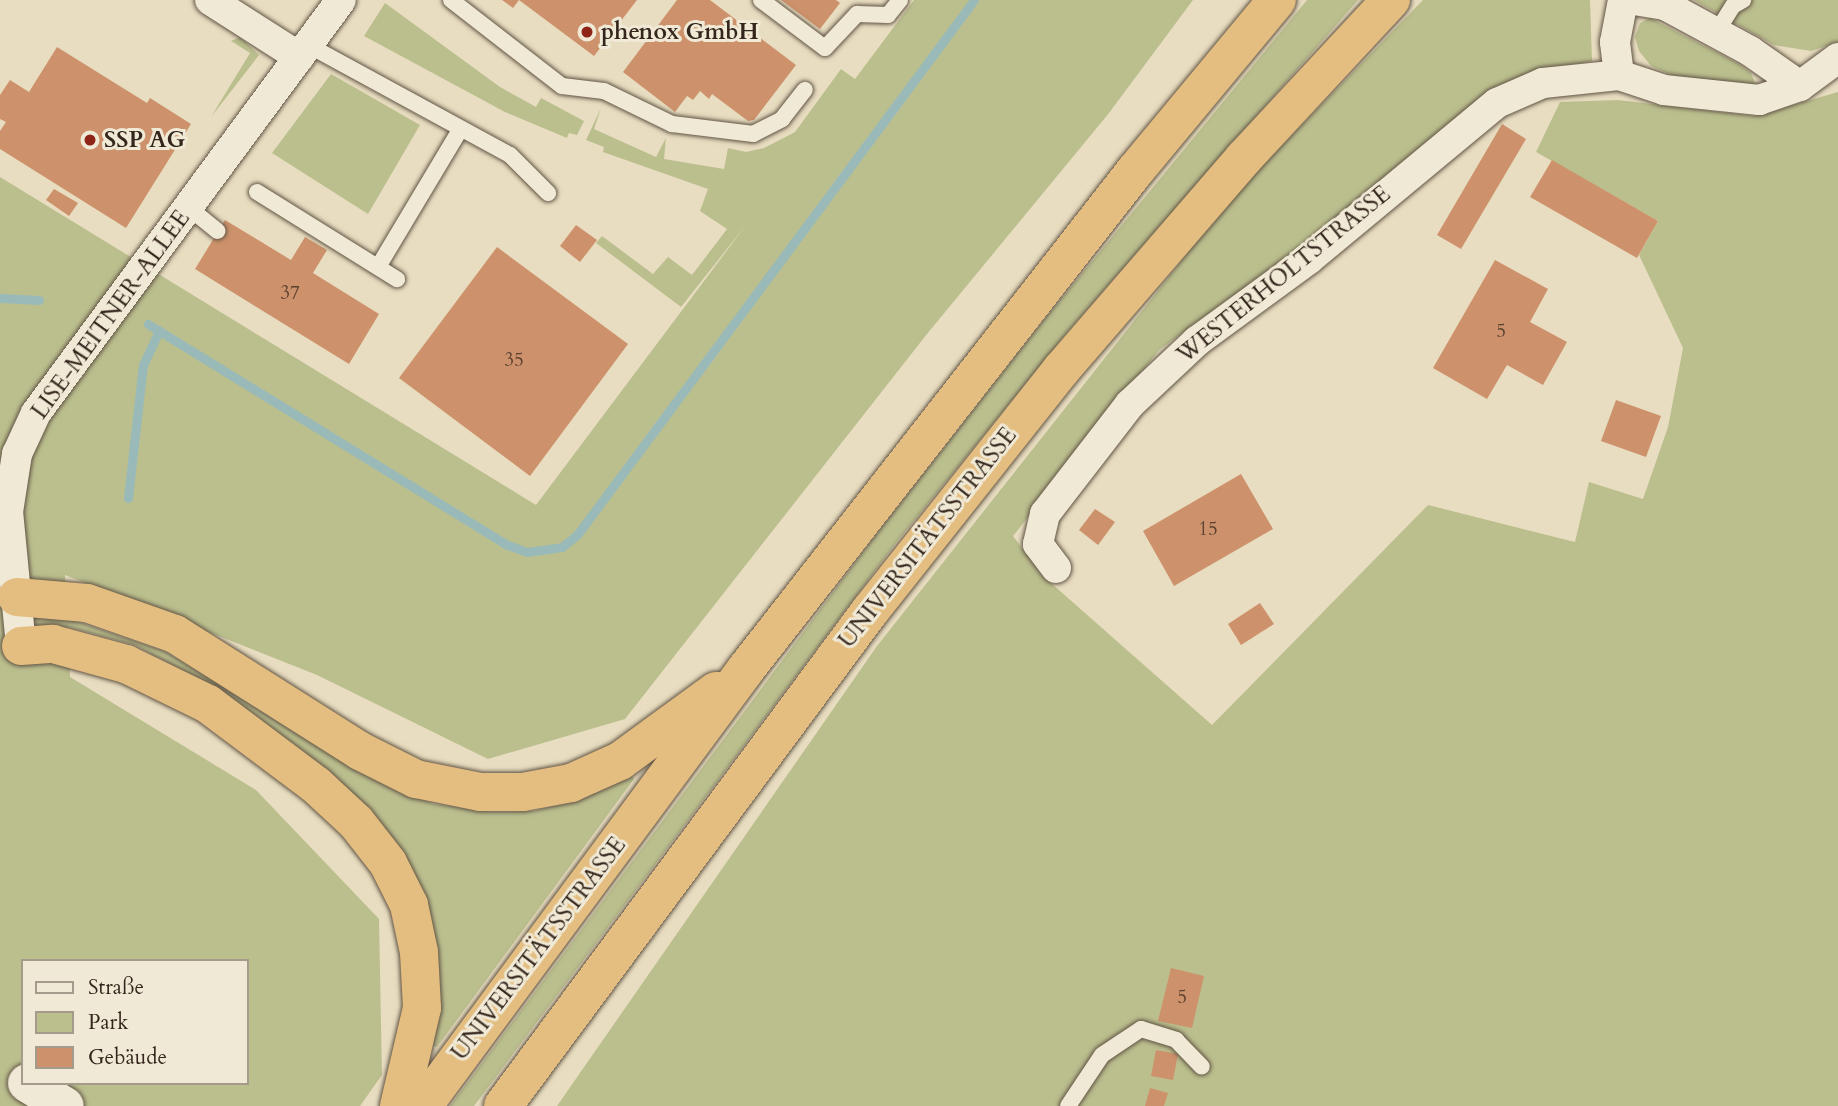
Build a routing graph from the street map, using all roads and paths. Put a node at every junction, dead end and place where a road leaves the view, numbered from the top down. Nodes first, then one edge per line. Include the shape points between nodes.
1 (210, 0) edge
2 (341, 0) edge
3 (451, 0) edge
4 (761, 0) edge
5 (900, 0) edge
6 (1277, 0) edge
7 (1391, 0) edge
8 (1623, 0) edge
9 (1634, 0) edge
10 (1743, 0) edge
11 (1716, 33) junction
12 (304, 51) junction
13 (1838, 58) edge
14 (1619, 75) junction
15 (1800, 86) junction
16 (805, 90) dead end
17 (460, 130) junction
18 (257, 192) dead end
19 (548, 193) dead end
20 (188, 207) junction
21 (218, 230) dead end
22 (378, 267) junction
23 (397, 279) dead end
24 (1056, 568) dead end
25 (9, 599) edge
26 (10, 648) edge
27 (746, 670) junction
28 (0, 1067) edge
29 (1202, 1068) dead end
30 (21, 1080) edge
31 (30, 1085) edge
32 (65, 1106) edge
33 (399, 1106) edge
34 (423, 1106) edge
35 (503, 1106) edge
36 (1068, 1106) edge

1 - 12 street
2 - 12 street, LISE-MEITNER-ALLEE
3 - 16 lane via 562,86 604,91 671,124 753,134 782,119
4 - 5 lane via 825,48 857,14 888,15
6 - 27 highway, UNIVERSITÄTSSTRASSE via 1135,171
7 - 35 highway, UNIVERSITÄTSSTRASSE via 1244,158 1052,381 844,644
8 - 14 street via 1615,42
9 - 11 street via 1665,5
10 - 11 lane via 1733,6
11 - 15 street
12 - 17 lane
12 - 20 street, LISE-MEITNER-ALLEE
13 - 15 street, WESTERHOLTSTRASSE
14 - 15 street, WESTERHOLTSTRASSE via 1664,90 1716,99 1759,100
14 - 24 street, WESTERHOLTSTRASSE via 1543,83 1497,103 1309,259 1197,341 1130,404 1045,514 1038,544
17 - 19 lane via 510,155
17 - 22 lane
18 - 22 lane
20 - 21 lane
20 - 25 street, LISE-MEITNER-ALLEE via 36,414 17,454 8,512
22 - 23 lane
25 - 26 street, LISE-MEITNER-ALLEE
25 - 27 highway via 87,603 175,634 360,751 416,779 480,792 523,792 571,783 620,761
26 - 33 highway via 53,644 126,664 208,705 316,785 356,822 388,863 409,905 419,952 422,1008
27 - 34 highway, UNIVERSITÄTSSTRASSE
28 - 30 street
29 - 36 lane via 1176,1040 1141,1030 1102,1055
31 - 32 street

